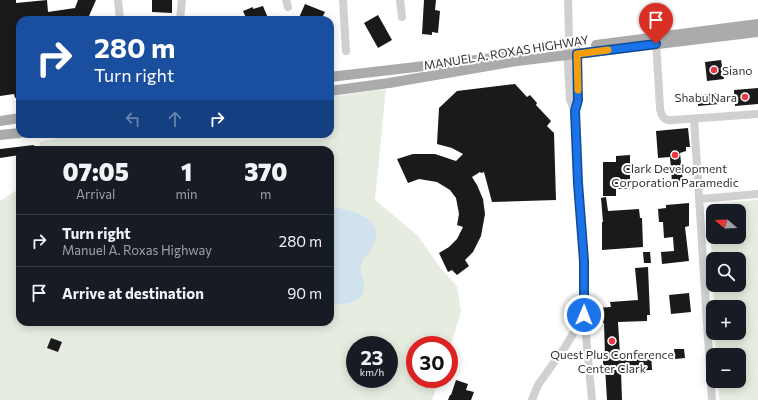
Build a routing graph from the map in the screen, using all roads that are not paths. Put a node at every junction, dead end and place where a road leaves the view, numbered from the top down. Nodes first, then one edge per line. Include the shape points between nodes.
1 (118, 0) edge
2 (182, 0) edge
3 (343, 0) edge
4 (400, 0) edge
5 (568, 0) edge
6 (120, 16) edge
7 (180, 16) edge
8 (402, 17) dead end
9 (758, 24) edge
10 (758, 32) edge
11 (656, 40) junction
12 (571, 49) junction
13 (346, 51) dead end
14 (334, 77) edge
15 (334, 90) edge
16 (758, 114) edge
17 (16, 119) edge
18 (694, 119) junction
19 (0, 121) edge
20 (16, 134) edge
21 (0, 136) edge
22 (758, 194) edge
23 (700, 199) junction
24 (584, 315) junction
25 (532, 400) edge
26 (592, 400) edge
27 (712, 400) edge

1 - 6 street
2 - 7 street
3 - 13 street
4 - 8 street
5 - 12 street
9 - 11 main road, MANUEL A. ROXAS HIGHWAY
10 - 11 main road, MANUEL A. ROXAS HIGHWAY
11 - 12 main road, MANUEL A. ROXAS HIGHWAY
11 - 18 street via 661,114 668,120
12 - 14 main road, MANUEL A. ROXAS HIGHWAY
12 - 15 main road, MANUEL A. ROXAS HIGHWAY via 517,62
12 - 24 street via 570,100 575,111 584,261
16 - 18 street
17 - 19 main road
18 - 23 street
20 - 21 main road
22 - 23 street
23 - 27 street
24 - 25 street via 538,386
24 - 26 street

